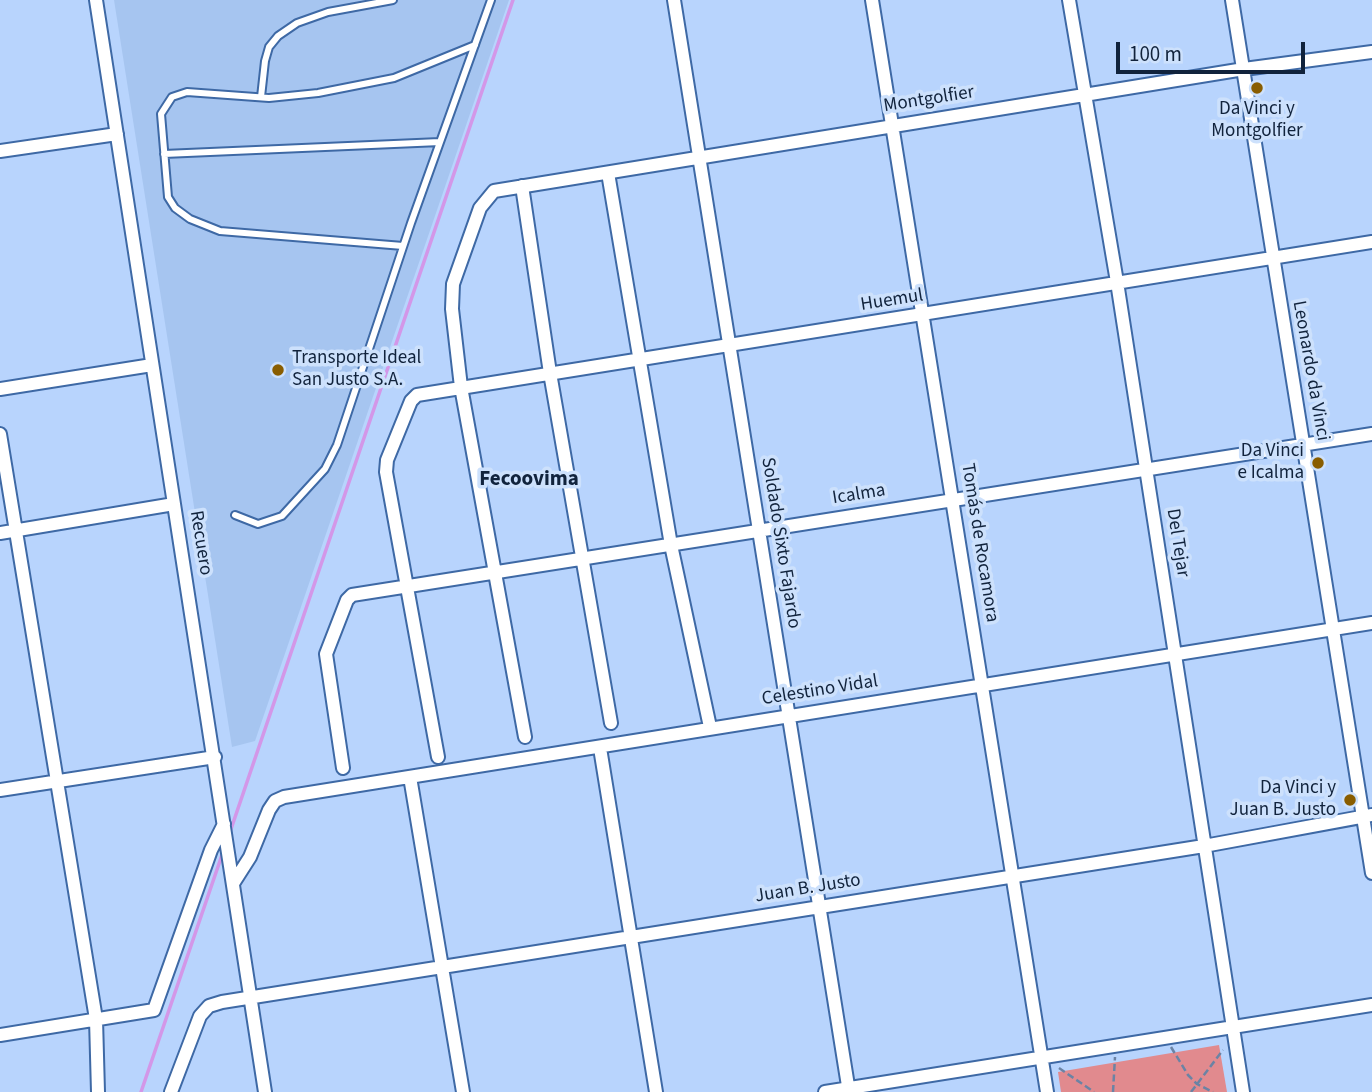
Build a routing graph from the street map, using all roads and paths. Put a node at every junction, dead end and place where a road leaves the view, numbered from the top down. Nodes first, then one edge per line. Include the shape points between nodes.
1 (96, 0) edge
2 (393, 0) edge
3 (491, 0) edge
4 (674, 0) edge
5 (872, 0) edge
6 (1069, 0) edge
7 (1232, 0) edge
8 (475, 45) junction
9 (1372, 52) edge
10 (1244, 69) junction
11 (1087, 96) junction
12 (261, 97) junction
13 (892, 125) junction
14 (117, 134) junction
15 (440, 142) junction
16 (0, 151) edge
17 (164, 154) junction
18 (699, 156) junction
19 (608, 173) junction
20 (522, 186) junction
21 (1372, 242) edge
22 (403, 246) junction
23 (1270, 256) junction
24 (1117, 282) junction
25 (921, 316) junction
26 (730, 345) junction
27 (639, 359) junction
28 (152, 365) junction
29 (550, 373) junction
30 (461, 387) junction
31 (0, 390) edge
32 (1372, 434) edge
33 (0, 435) edge
34 (1303, 445) junction
35 (1146, 469) junction
36 (953, 500) junction
37 (174, 504) junction
38 (235, 516) dead end
39 (758, 530) junction
40 (15, 531) junction
41 (0, 533) edge
42 (671, 545) junction
43 (582, 559) junction
44 (494, 573) junction
45 (406, 587) junction
46 (1372, 623) edge
47 (1332, 629) junction
48 (1175, 654) junction
49 (982, 685) junction
50 (788, 715) junction
51 (611, 723) dead end
52 (710, 727) junction
53 (525, 737) dead end
54 (600, 748) junction
55 (215, 757) junction
56 (438, 757) dead end
57 (343, 768) dead end
58 (410, 776) junction
59 (55, 782) junction
60 (0, 790) edge
61 (1368, 816) edge
62 (225, 824) junction
63 (1205, 846) junction
64 (1372, 873) edge
65 (1013, 876) junction
66 (234, 882) junction
67 (819, 906) junction
68 (628, 936) junction
69 (443, 967) junction
70 (249, 996) junction
71 (1372, 1005) edge
72 (96, 1019) junction
73 (1233, 1030) junction
74 (0, 1035) edge
75 (1167, 1036) junction
76 (1112, 1044) junction
77 (1041, 1056) junction
78 (1197, 1084) junction
79 (849, 1090) edge
80 (98, 1092) edge
81 (171, 1092) edge
82 (265, 1092) edge
83 (463, 1092) edge
84 (656, 1092) edge
85 (825, 1092) edge
86 (1047, 1092) edge
87 (1094, 1092) edge
88 (1112, 1092) edge
89 (1191, 1092) edge
90 (1213, 1092) edge
91 (1243, 1092) edge

1 - 14 street, Recuero
2 - 12 lane via 328,12 278,36 267,54
3 - 8 lane
4 - 18 street, Soldado Sixto Fajardo
5 - 13 street, Tomás de Rocamora
6 - 11 street, Del Tejar
7 - 10 street, Leonardo da Vinci
8 - 12 lane via 394,78 318,93
8 - 15 lane
9 - 10 street, Montgolfier
10 - 11 street, Montgolfier
10 - 23 street, Leonardo da Vinci
11 - 13 street, Montgolfier
11 - 24 street, Del Tejar
12 - 17 lane via 187,92 172,97 161,114
13 - 18 street, Montgolfier
13 - 25 street, Tomás de Rocamora
14 - 16 street
14 - 28 street, Recuero
15 - 17 lane
15 - 22 lane
17 - 22 lane via 168,197 175,208 220,231
18 - 19 street, Montgolfier
18 - 26 street, Soldado Sixto Fajardo
19 - 20 street, Montgolfier
19 - 27 street
20 - 29 street
20 - 30 street, Montgolfier via 494,191 480,208 453,284
21 - 23 street, Huemul
22 - 38 lane via 337,445 325,468 282,516 271,522 258,524
23 - 24 street, Huemul
23 - 34 street, Leonardo da Vinci
24 - 25 street, Huemul
24 - 35 street, Del Tejar
25 - 26 street, Huemul
25 - 36 street, Tomás de Rocamora
26 - 27 street, Huemul
26 - 39 street, Soldado Sixto Fajardo
27 - 29 street, Huemul
27 - 42 street
28 - 31 street
28 - 37 street, Recuero
29 - 30 street, Huemul
29 - 43 street
30 - 44 street
30 - 45 street, Huemul via 417,395 387,460
32 - 34 street, Icalma
33 - 40 street
34 - 35 street, Icalma
34 - 47 street, Leonardo da Vinci
35 - 36 street, Icalma
35 - 48 street, Del Tejar
36 - 39 street, Icalma
36 - 49 street, Tomás de Rocamora
37 - 40 street
37 - 55 street, Recuero
39 - 42 street, Icalma
39 - 50 street, Soldado Sixto Fajardo
40 - 41 street
40 - 59 street
42 - 43 street, Icalma
42 - 52 street
43 - 44 street, Icalma
43 - 51 street
44 - 45 street, Icalma
44 - 53 street
45 - 56 street
45 - 57 street, Icalma via 352,595 326,654
46 - 47 street, Celestino Vidal
47 - 48 street, Celestino Vidal
47 - 61 street, Leonardo da Vinci
48 - 49 street, Celestino Vidal
48 - 63 street, Del Tejar
49 - 50 street, Celestino Vidal
49 - 65 street, Tomás de Rocamora
50 - 52 street, Celestino Vidal
50 - 67 street, Soldado Sixto Fajardo
52 - 54 street, Celestino Vidal
54 - 58 street, Celestino Vidal
54 - 68 street
55 - 59 street
55 - 62 street, Recuero
58 - 66 street, Celestino Vidal via 275,801
58 - 69 street
59 - 60 street
59 - 72 street
61 - 63 street, Juan B. Justo
61 - 64 street, Leonardo da Vinci
62 - 66 street, Recuero
62 - 72 street via 157,1007
63 - 65 street, Juan B. Justo
63 - 73 street, Del Tejar
65 - 67 street, Juan B. Justo
65 - 77 street, Tomás de Rocamora
66 - 70 street, Recuero
67 - 68 street, Juan B. Justo
67 - 79 street, Soldado Sixto Fajardo
68 - 69 street, Juan B. Justo
68 - 84 street
69 - 70 street, Juan B. Justo
69 - 83 street
70 - 81 street, Juan B. Justo via 205,1010
70 - 82 street, Recuero
71 - 73 street
72 - 74 street
72 - 80 street
73 - 75 street
73 - 78 path
73 - 91 street, Del Tejar
75 - 76 street
75 - 78 path via 1178,1062
76 - 77 street
76 - 88 path via 1117,1072
77 - 79 street
77 - 86 street, Tomás de Rocamora
77 - 87 path
78 - 89 path
78 - 90 path
79 - 85 street

